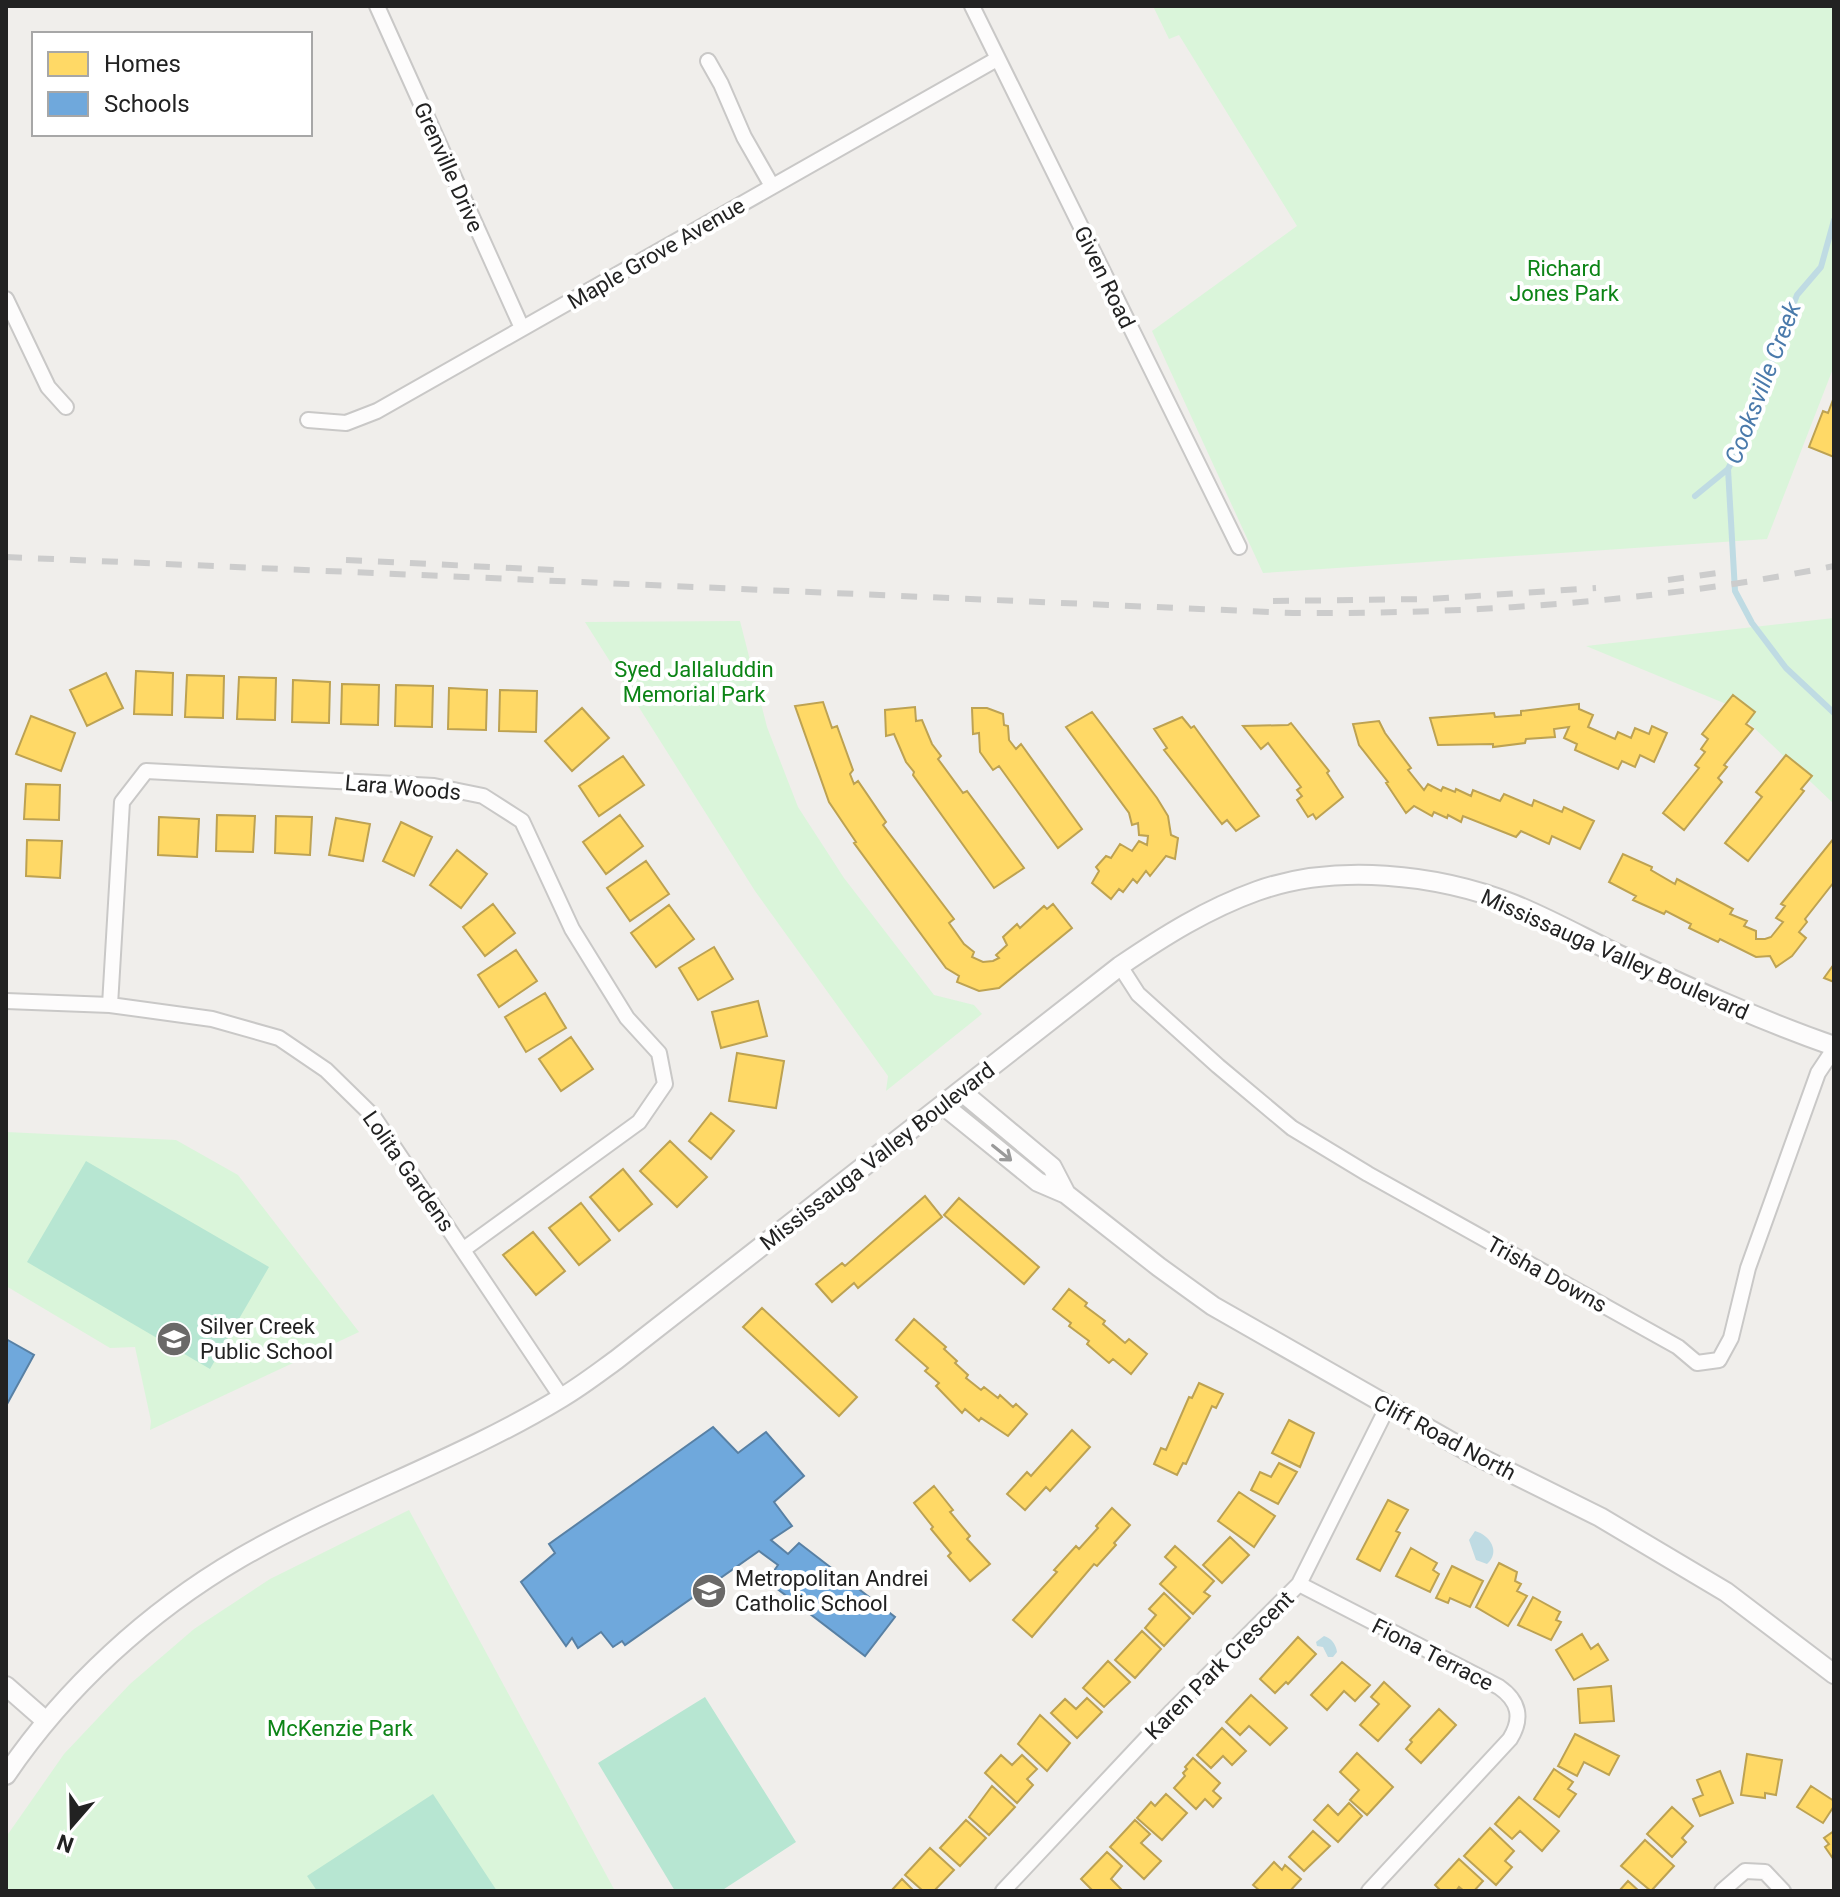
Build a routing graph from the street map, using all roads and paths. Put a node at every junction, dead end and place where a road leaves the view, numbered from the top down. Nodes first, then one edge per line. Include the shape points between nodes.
1 (377, 6) edge
2 (972, 6) edge
3 (997, 59) junction
4 (708, 61) dead end
5 (772, 186) junction
6 (6, 299) edge
7 (522, 328) junction
8 (66, 407) dead end
9 (308, 420) dead end
10 (1239, 547) dead end
11 (1120, 966) junction
12 (6, 1001) edge
13 (110, 1005) junction
14 (1834, 1048) edge
15 (961, 1091) junction
16 (943, 1105) junction
17 (1066, 1194) junction
18 (464, 1249) junction
19 (562, 1398) junction
20 (1388, 1406) junction
21 (1299, 1584) junction
22 (1833, 1671) edge
23 (6, 1686) edge
24 (46, 1721) junction
25 (6, 1775) edge
26 (1003, 1891) edge
27 (1369, 1891) edge
28 (1722, 1891) edge
29 (1783, 1891) edge

1 - 7 street, Grenville Drive
2 - 3 street, Given Road
3 - 5 street, Maple Grove Avenue
3 - 10 street, Given Road
4 - 5 street
5 - 7 street, Maple Grove Avenue
6 - 8 street via 48,387
7 - 9 street, Maple Grove Avenue via 377,411 346,423
11 - 14 street, Mississauga Valley Boulevard via 1175,928 1261,889 1341,876 1402,876 1513,904 1728,1005
11 - 14 street, Trisha Downs via 1138,994 1292,1128 1678,1347 1697,1363 1719,1360 1731,1338 1748,1268 1818,1073
11 - 15 street, Mississauga Valley Boulevard
12 - 13 street, Lolita Gardens
13 - 18 street, Lolita Gardens via 212,1019 266,1034 326,1070 373,1116
13 - 18 street, Lara Woods via 122,802 146,771 434,786 483,796 522,821 572,929 627,1018 659,1053 665,1084 639,1122
15 - 16 street, Mississauga Valley Boulevard
15 - 17 street, Cliff Road North via 1052,1167
16 -> 17 street, Cliff Road North via 1038,1182
16 - 19 street, Mississauga Valley Boulevard
17 - 20 street, Cliff Road North via 1213,1306
18 - 19 street, Lolita Gardens
19 - 24 street, Mississauga Valley Boulevard via 240,1558 108,1657
20 - 21 street, Karen Park Crescent
20 - 22 street, Cliff Road North via 1600,1517 1726,1592
21 - 26 street, Karen Park Crescent
21 - 27 street, Fiona Terrace via 1499,1687 1513,1697 1517,1709 1510,1739
23 - 24 street
24 - 25 street, Mississauga Valley Boulevard
28 - 29 street via 1745,1871 1765,1872

